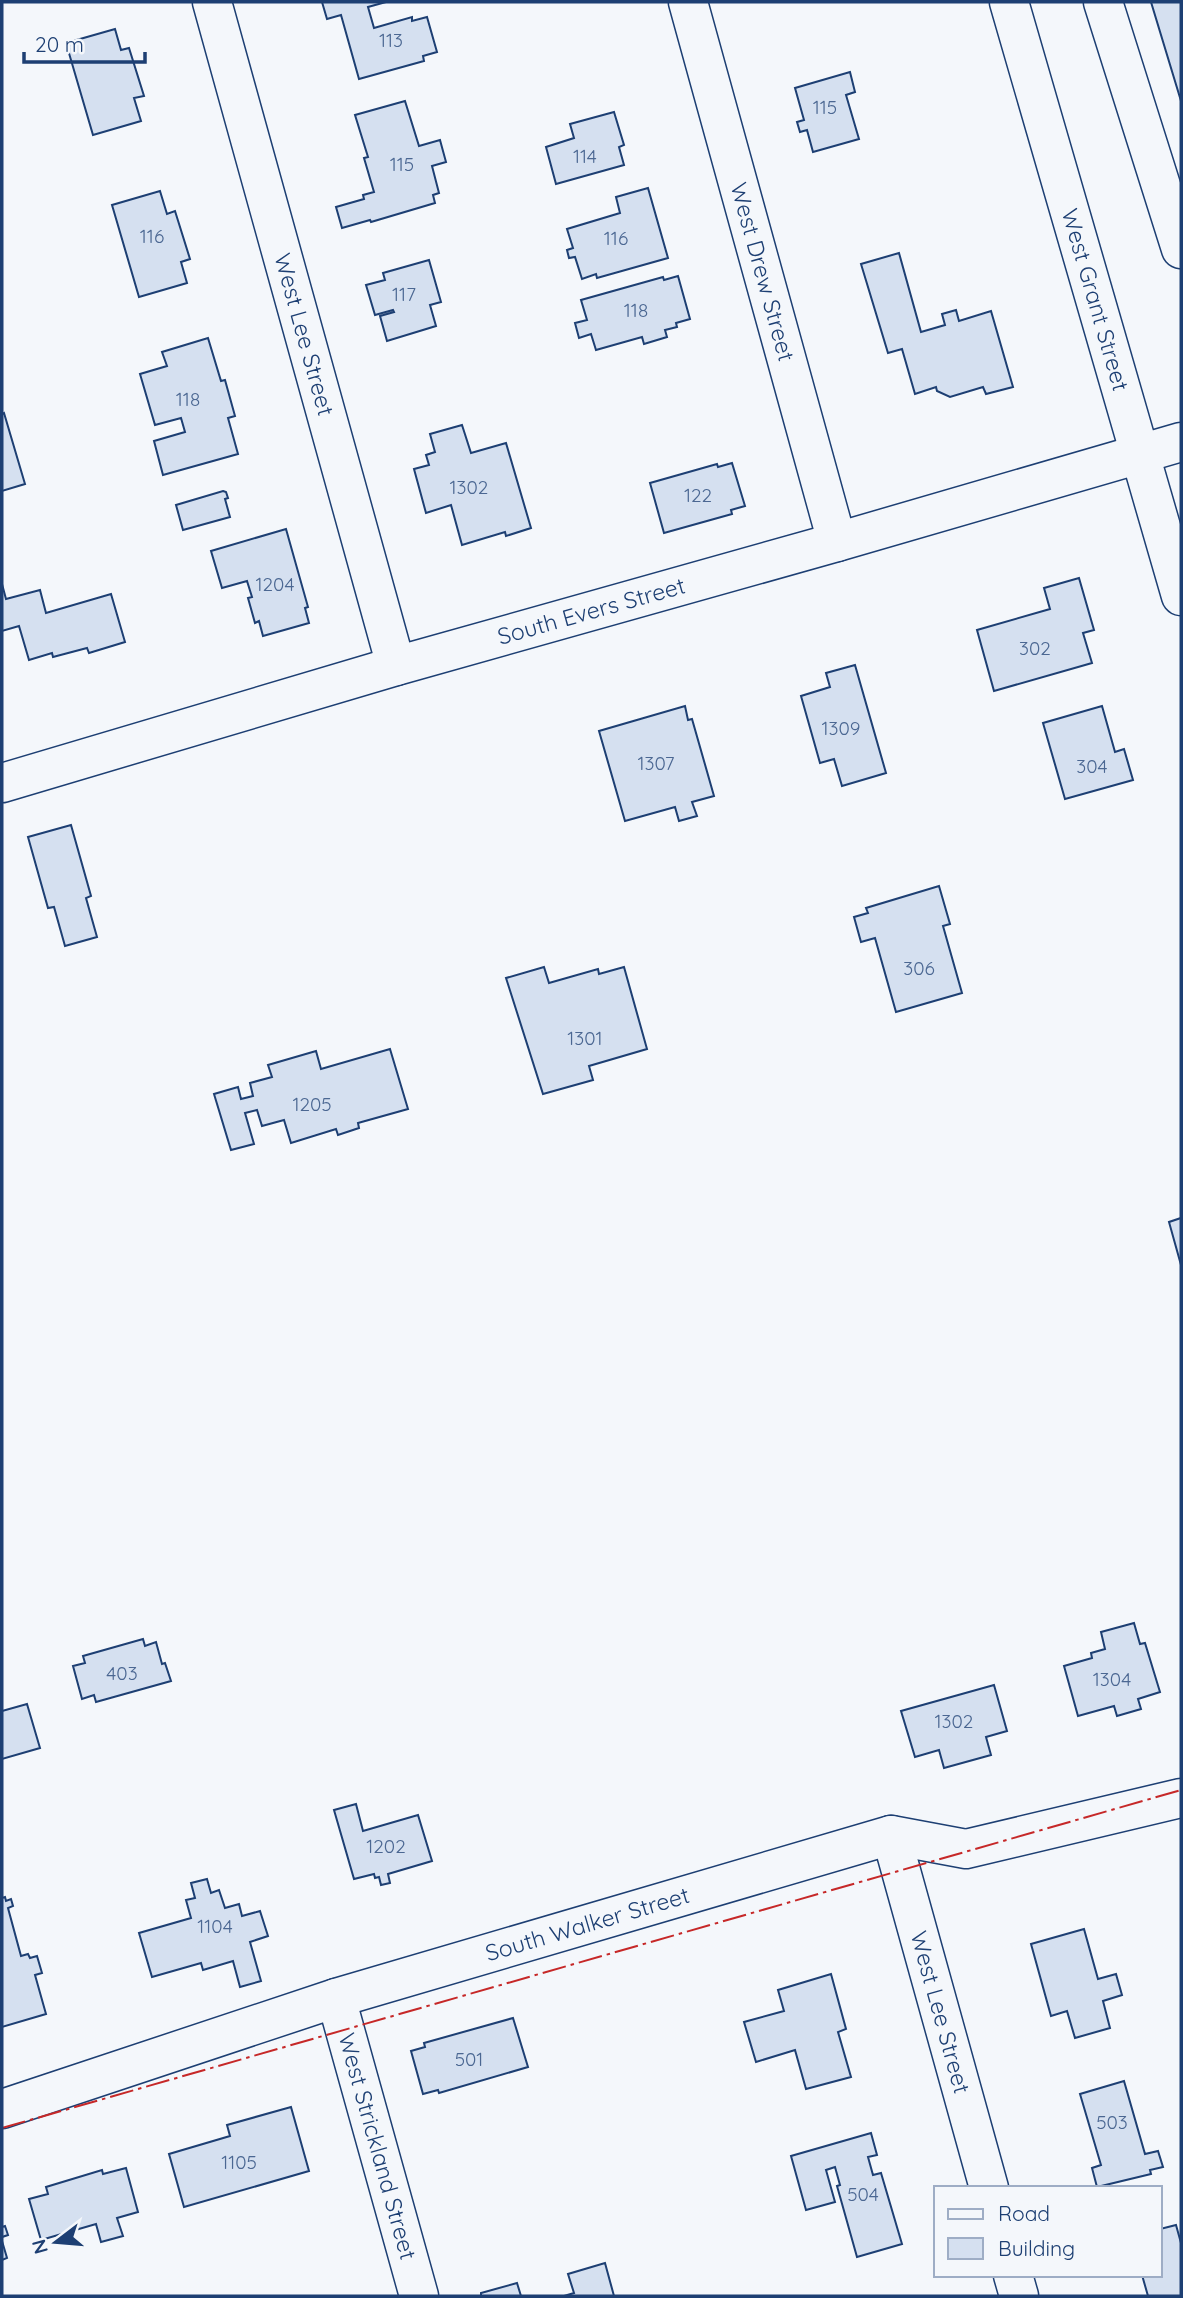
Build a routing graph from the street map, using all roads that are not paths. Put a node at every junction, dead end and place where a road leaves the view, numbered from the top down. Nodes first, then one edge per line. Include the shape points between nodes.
1 (212, 2) edge
2 (688, 2) edge
3 (1009, 2) edge
4 (1103, 2) edge
5 (1181, 249) edge
6 (1181, 442) edge
7 (1139, 455) junction
8 (837, 542) junction
9 (1181, 596) edge
10 (396, 666) junction
11 (2, 783) edge
12 (1181, 1798) edge
13 (891, 1835) junction
14 (336, 1998) junction
15 (2, 2109) edge
16 (988, 2186) edge
17 (1014, 2277) edge
18 (419, 2296) edge
19 (1019, 2296) edge

1 - 10 street, West Lee Street
2 - 8 street, West Drew Street
3 - 7 street, West Grant Street
4 - 5 street
6 - 7 street, South Evers Street
7 - 8 street, South Evers Street
7 - 9 street, West Grant Street
8 - 10 street, South Evers Street
10 - 11 street, South Evers Street
12 - 13 street, South Walker Street via 966,1849
13 - 14 street, South Walker Street
13 - 16 street, West Lee Street
14 - 15 street, South Walker Street
14 - 18 street, West Strickland Street
17 - 19 street

